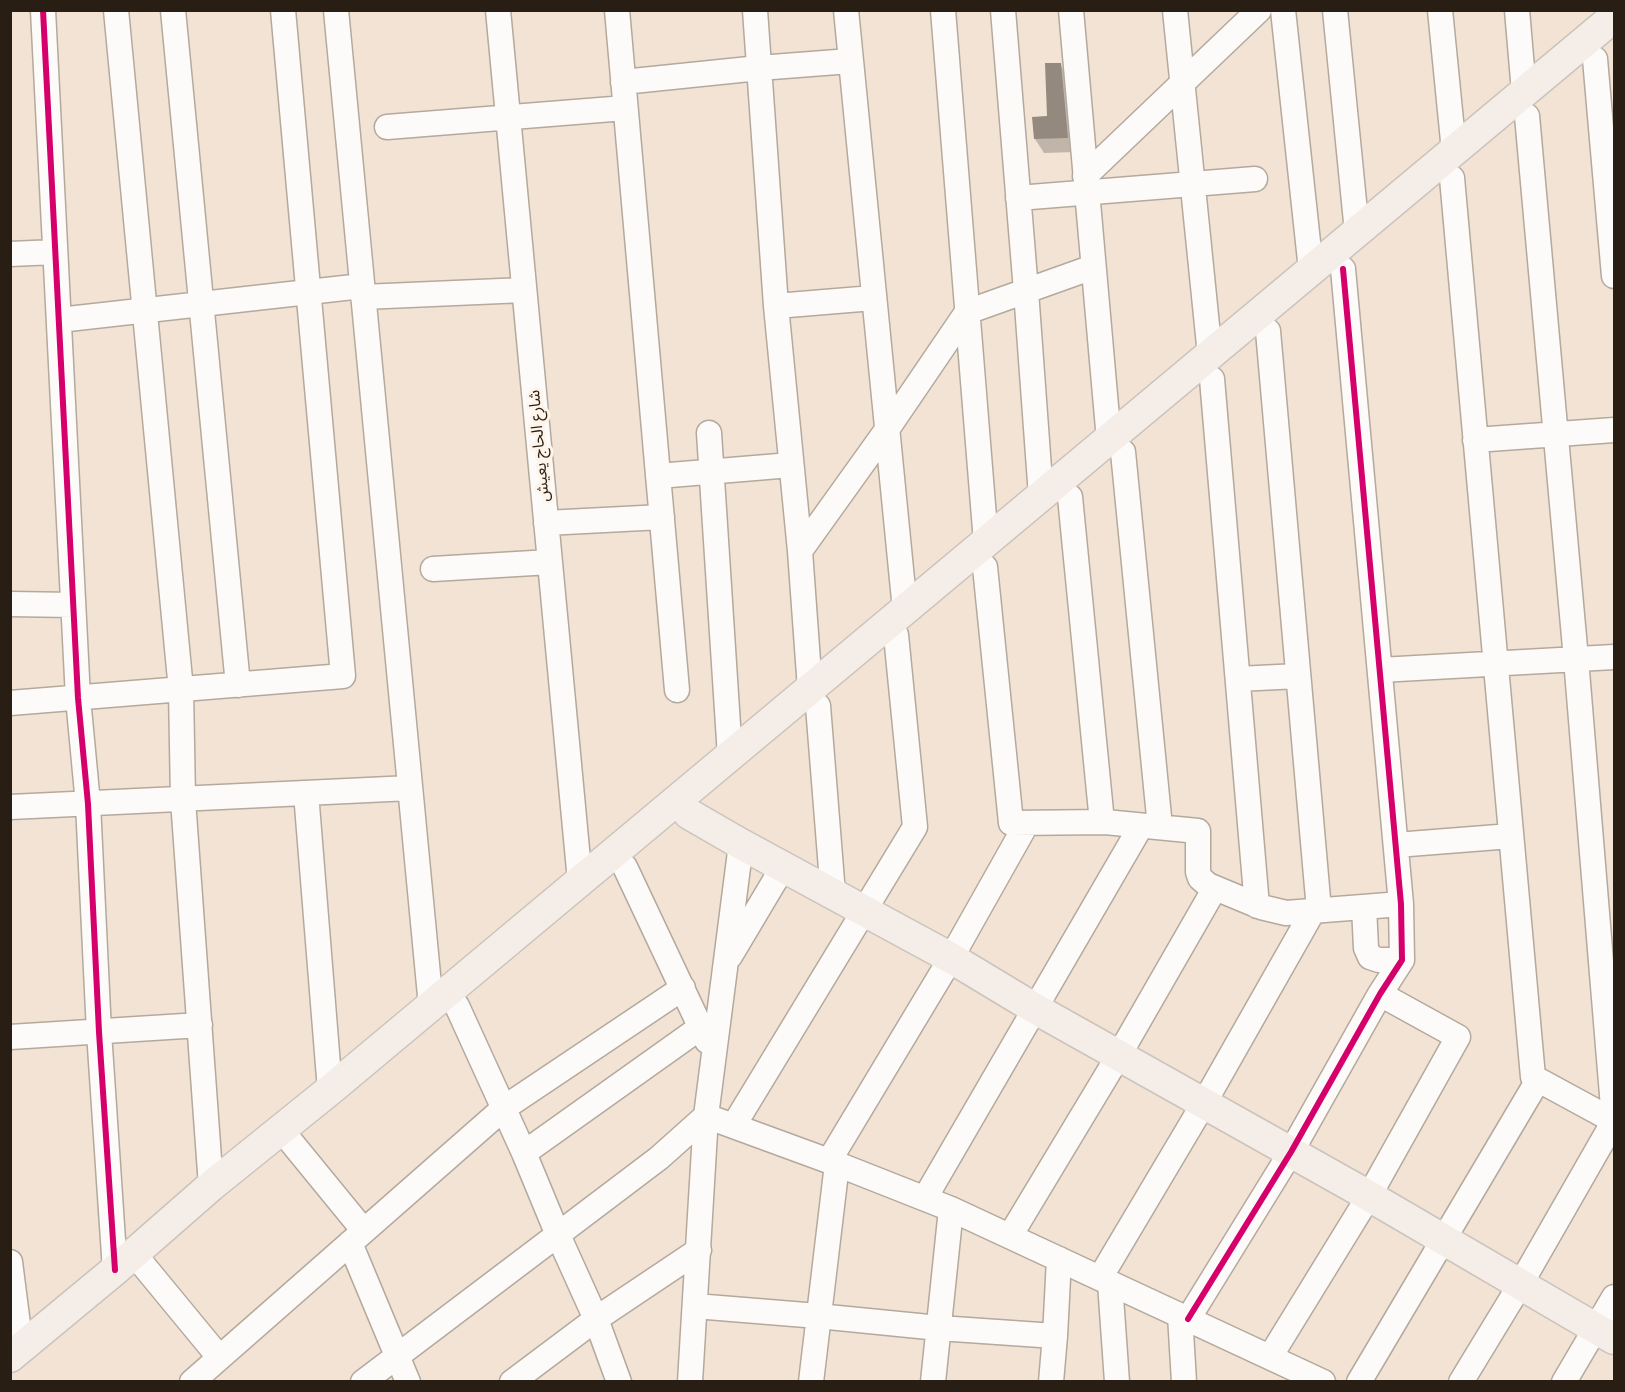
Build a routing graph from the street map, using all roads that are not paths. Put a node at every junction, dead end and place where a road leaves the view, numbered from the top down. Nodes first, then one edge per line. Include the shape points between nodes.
1 (43, 10) edge
2 (116, 10) edge
3 (172, 10) edge
4 (283, 10) edge
5 (336, 10) edge
6 (498, 10) edge
7 (617, 10) edge
8 (755, 10) edge
9 (846, 10) edge
10 (943, 10) edge
11 (1003, 10) edge
12 (1071, 10) edge
13 (1175, 10) edge
14 (1259, 10) edge
15 (1283, 10) edge
16 (1335, 10) edge
17 (1440, 10) edge
18 (1517, 10) edge
19 (1604, 32) edge
20 (850, 61) junction
21 (759, 68) junction
22 (623, 82) junction
23 (1182, 84) junction
24 (1526, 104) junction
25 (625, 108) junction
26 (508, 118) junction
27 (387, 127) dead end
28 (1453, 165) junction
29 (1255, 179) dead end
30 (1086, 184) junction
31 (1192, 184) junction
32 (1018, 198) junction
33 (1357, 232) junction
34 (55, 252) junction
35 (10, 254) edge
36 (1093, 267) junction
37 (1343, 269) junction
38 (1311, 270) junction
39 (1614, 276) edge
40 (524, 290) junction
41 (362, 291) junction
42 (1026, 291) junction
43 (308, 292) junction
44 (873, 298) junction
45 (201, 304) junction
46 (776, 306) junction
47 (144, 310) junction
48 (967, 312) junction
49 (59, 320) junction
50 (1268, 331) junction
51 (1211, 367) junction
52 (1614, 430) edge
53 (886, 431) junction
54 (709, 433) dead end
55 (1556, 434) junction
56 (1475, 440) junction
57 (1116, 446) junction
58 (791, 465) junction
59 (712, 471) junction
60 (658, 476) junction
61 (1055, 496) junction
62 (662, 517) junction
63 (546, 523) junction
64 (800, 551) junction
65 (985, 554) junction
66 (550, 562) junction
67 (433, 569) dead end
68 (10, 604) edge
69 (73, 605) junction
70 (901, 622) junction
71 (1614, 657) edge
72 (1576, 659) junction
73 (1495, 663) junction
74 (1380, 670) junction
75 (1298, 676) junction
76 (1238, 679) junction
77 (238, 685) junction
78 (181, 690) junction
79 (677, 690) dead end
80 (814, 697) junction
81 (78, 698) junction
82 (10, 703) edge
83 (730, 756) junction
84 (410, 788) junction
85 (306, 793) junction
86 (183, 800) junction
87 (88, 804) junction
88 (10, 807) edge
89 (689, 814) junction
90 (1102, 822) junction
91 (1027, 823) junction
92 (1150, 827) junction
93 (1511, 836) junction
94 (741, 844) junction
95 (1396, 845) junction
96 (625, 867) junction
97 (783, 867) junction
98 (580, 881) junction
99 (1215, 888) junction
100 (833, 894) junction
101 (1401, 904) junction
102 (1257, 906) junction
103 (1364, 907) junction
104 (864, 911) junction
105 (1316, 911) junction
106 (951, 958) junction
107 (1402, 960) junction
108 (725, 963) junction
109 (683, 988) junction
110 (1380, 994) junction
111 (444, 1006) junction
112 (1034, 1008) junction
113 (200, 1025) junction
114 (701, 1027) junction
115 (99, 1032) junction
116 (10, 1037) edge
117 (1119, 1055) junction
118 (713, 1057) junction
119 (1538, 1080) junction
120 (330, 1090) junction
121 (1204, 1103) junction
122 (504, 1108) junction
123 (706, 1116) junction
124 (1614, 1120) edge
125 (734, 1125) junction
126 (292, 1143) junction
127 (1291, 1152) junction
128 (524, 1153) junction
129 (833, 1163) junction
130 (211, 1186) junction
131 (1369, 1196) junction
132 (925, 1198) junction
133 (951, 1209) junction
134 (558, 1235) junction
135 (1010, 1236) junction
136 (357, 1237) junction
137 (1442, 1240) junction
138 (699, 1250) junction
139 (1059, 1259) junction
140 (10, 1262) edge
141 (129, 1268) junction
142 (1105, 1280) junction
143 (1520, 1285) junction
144 (1614, 1296) edge
145 (695, 1306) junction
146 (818, 1316) junction
147 (1184, 1317) junction
148 (596, 1319) junction
149 (939, 1328) junction
150 (1605, 1334) edge
151 (1055, 1336) junction
152 (16, 1353) edge
153 (397, 1356) junction
154 (219, 1357) junction
155 (1270, 1357) junction
156 (1294, 1375) edge
157 (10, 1377) edge
158 (192, 1382) edge
159 (363, 1382) edge
160 (408, 1382) edge
161 (512, 1382) edge
162 (619, 1382) edge
163 (690, 1382) edge
164 (811, 1382) edge
165 (933, 1382) edge
166 (1051, 1382) edge
167 (1117, 1382) edge
168 (1184, 1382) edge
169 (1323, 1382) edge
170 (1359, 1382) edge
171 (1461, 1382) edge
172 (1564, 1382) edge

1 - 34 street
2 - 47 street
3 - 45 street
4 - 43 street
5 - 41 street
6 - 26 street, شارع الحاج يعيش
7 - 22 street
8 - 21 street
9 - 20 street
10 - 48 street
11 - 32 street
12 - 30 street
13 - 23 street
14 - 23 street
15 - 38 street
16 - 33 street
17 - 28 street
18 - 24 street
19 - 24 main road
19 - 39 street
20 - 21 street
20 - 44 street
21 - 22 street
21 - 46 street
22 - 25 street
23 - 30 street
23 - 31 street
24 - 28 main road
24 - 55 street
25 - 26 street
25 - 60 street
26 - 27 street
26 - 40 street, شارع الحاج يعيش
28 - 33 main road
28 - 37 main road
28 - 56 street
29 - 31 street
30 - 31 street
30 - 32 street
30 - 36 street
31 - 51 street
32 - 42 street
33 - 38 main road
34 - 35 street
34 - 49 street
36 - 42 street
36 - 57 street
37 - 50 main road
37 - 74 street
38 - 51 main road
40 - 41 street
40 - 63 street, شارع الحاج يعيش
41 - 43 street
41 - 84 street
42 - 48 street
42 - 61 street
43 - 45 street
43 - 77 street via 343,676
44 - 46 street
44 - 53 street
45 - 47 street
45 - 77 street
46 - 58 street
47 - 49 street
47 - 78 street
48 - 53 street
48 - 65 street
49 - 69 street
50 - 51 main road
50 - 75 street
51 - 57 main road
51 - 76 street
52 - 55 street
53 - 64 street
53 - 70 street
54 - 59 street
55 - 56 street
55 - 72 street
56 - 73 street
57 - 61 main road
57 - 92 street
58 - 59 street
58 - 64 street
59 - 60 street
59 - 83 street
60 - 62 street
61 - 65 main road
61 - 90 street
62 - 63 street
62 - 79 street
63 - 66 street, شارع الحاج يعيش
64 - 80 street
65 - 70 main road
65 - 91 street via 1011,823
66 - 67 street
66 - 98 street, شارع الحاج يعيش
68 - 69 street
69 - 81 street
70 - 80 main road
70 - 104 street via 915,827
71 - 72 street
72 - 73 street
72 - 124 street
73 - 74 street
73 - 93 street
74 - 95 street
75 - 76 street
75 - 105 street
76 - 102 street
77 - 78 street
78 - 81 street
78 - 86 street
80 - 83 main road
80 - 89 main road
80 - 100 street
81 - 82 street
81 - 87 street
83 - 98 main road
84 - 85 street
84 - 111 street
85 - 86 street
85 - 120 street
86 - 87 street
86 - 113 street
87 - 88 street
87 - 115 street
89 - 94 main road
89 - 96 main road
90 - 91 street
90 - 92 street
91 - 106 street
92 - 99 street via 1198,831 1198,872
92 - 112 street
93 - 95 street
93 - 119 street via 1533,1077
94 - 97 main road
94 - 108 street
95 - 101 street
96 - 109 street
96 - 111 main road
97 - 100 main road
97 - 108 street
98 - 111 main road
99 - 102 street
99 - 117 street
100 - 104 main road
101 - 103 street
101 - 107 street
102 - 105 street via 1286,913
103 - 105 street
103 - 107 street via 1370,957
104 - 106 main road
104 - 125 street
105 - 121 street
106 - 112 main road
106 - 129 street
107 - 110 street
108 - 118 street
109 - 114 street
109 - 122 street
110 - 127 street
110 - 131 street via 1458,1037
111 - 120 main road
111 - 122 street
111 - 126 main road
112 - 117 main road
112 - 132 street
113 - 115 street
113 - 130 street
114 - 118 street
114 - 128 street
115 - 116 street
115 - 141 street
117 - 121 main road
117 - 135 street
118 - 123 street
119 - 124 street
119 - 137 street
120 - 130 main road
121 - 127 main road
121 - 142 street
122 - 128 street
122 - 136 street
123 - 125 street
123 - 134 street via 659,1158
123 - 138 street
124 - 143 street
125 - 129 street
126 - 136 street
126 - 141 main road
127 - 131 main road
127 - 147 street
128 - 134 street
129 - 132 street
129 - 146 street
130 - 141 main road
131 - 137 main road
131 - 155 street
132 - 133 street
133 - 135 street
133 - 149 street
134 - 148 street
134 - 153 street
135 - 139 street
136 - 153 street
136 - 154 street
137 - 143 main road
137 - 170 street
138 - 145 street
138 - 148 street
139 - 142 street
139 - 151 street
140 - 152 street
141 - 152 main road
141 - 154 street
141 - 157 main road
142 - 147 street
142 - 167 street
143 - 150 main road
143 - 171 street
144 - 150 street
145 - 146 street
145 - 163 street
146 - 149 street
146 - 164 street
147 - 155 street
147 - 168 street
148 - 161 street
148 - 162 street
149 - 151 street
149 - 165 street
150 - 172 street
151 - 166 street
153 - 159 street
153 - 160 street
154 - 158 street
155 - 156 street
156 - 169 street

